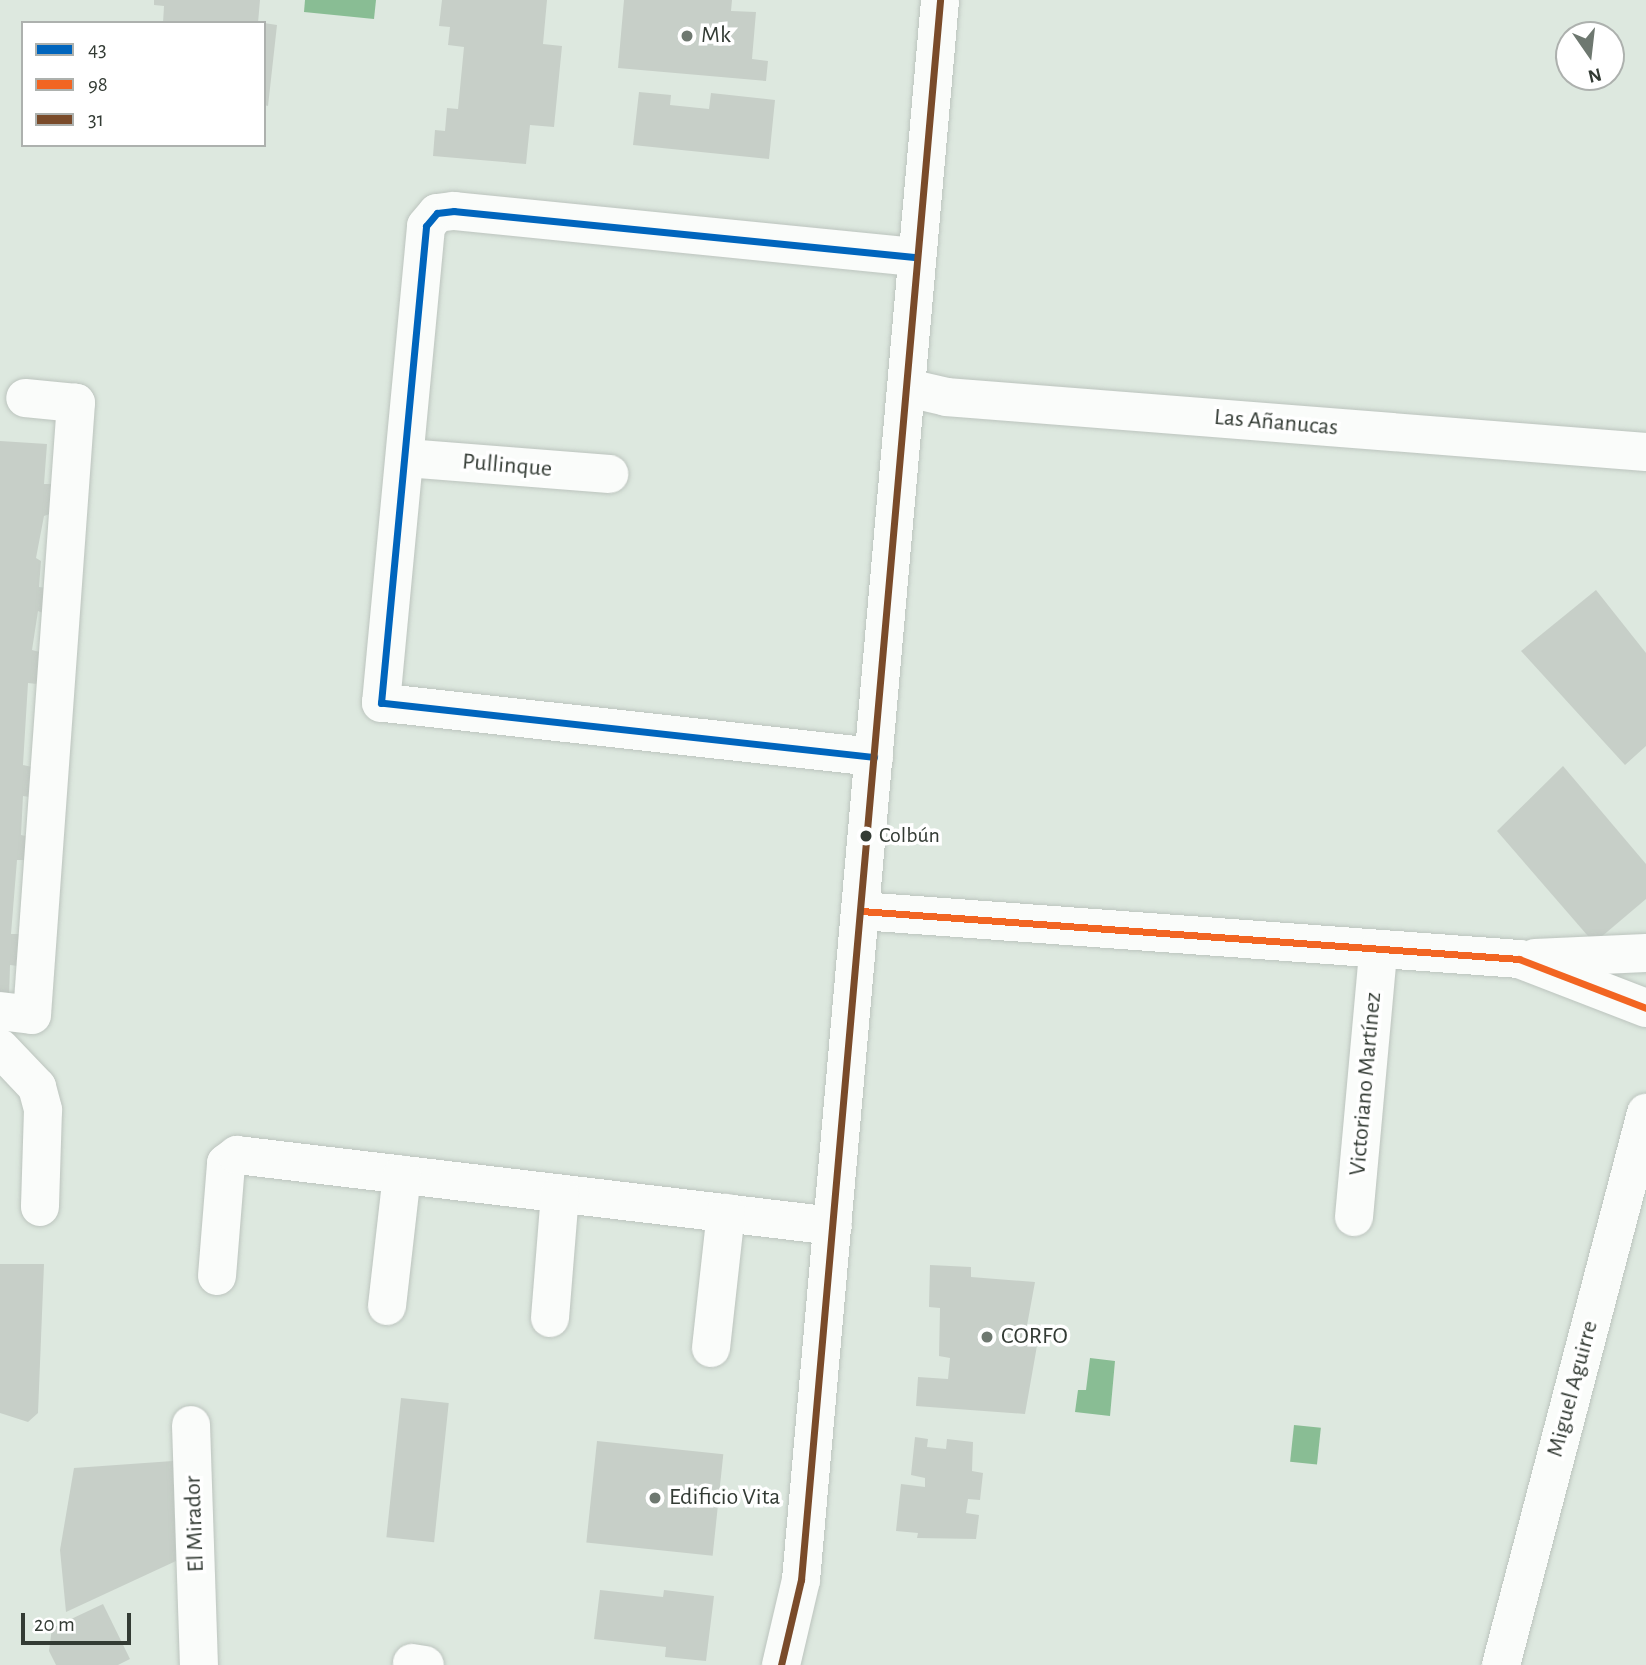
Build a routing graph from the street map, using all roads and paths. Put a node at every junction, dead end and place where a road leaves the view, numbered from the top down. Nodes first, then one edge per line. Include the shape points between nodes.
1 (940, 0) edge
2 (916, 257) junction
3 (908, 388) junction
4 (25, 398) dead end
5 (1646, 452) edge
6 (406, 458) junction
7 (609, 474) dead end
8 (874, 757) junction
9 (861, 911) junction
10 (1378, 951) junction
11 (1646, 954) edge
12 (1519, 959) junction
13 (1646, 1008) edge
14 (0, 1011) edge
15 (0, 1048) edge
16 (1646, 1113) edge
17 (402, 1175) junction
18 (560, 1194) junction
19 (40, 1207) dead end
20 (726, 1213) junction
21 (1354, 1216) dead end
22 (833, 1226) junction
23 (217, 1276) dead end
24 (387, 1306) dead end
25 (550, 1318) dead end
26 (711, 1348) dead end
27 (191, 1425) dead end
28 (199, 1665) edge
29 (781, 1665) edge
30 (1501, 1665) edge

1 - 2 street
2 - 3 street
2 - 6 street via 468,212 437,213 426,226
3 - 5 street, Las Añanucas via 946,397
3 - 8 street
4 - 14 street via 76,403 32,1015
6 - 7 street, Pullinque
6 - 8 street via 381,703
8 - 9 street
9 - 10 street
9 - 22 street
10 - 12 street
10 - 21 street, Victoriano Martínez
11 - 12 street
12 - 13 street
15 - 19 street via 37,1087 43,1110
16 - 30 street, Miguel Aguirre
17 - 18 street
17 - 23 street via 237,1155 226,1163
17 - 24 street
18 - 20 street
18 - 25 street
20 - 22 street
20 - 26 street
22 - 29 street via 801,1580
27 - 28 street, El Mirador

